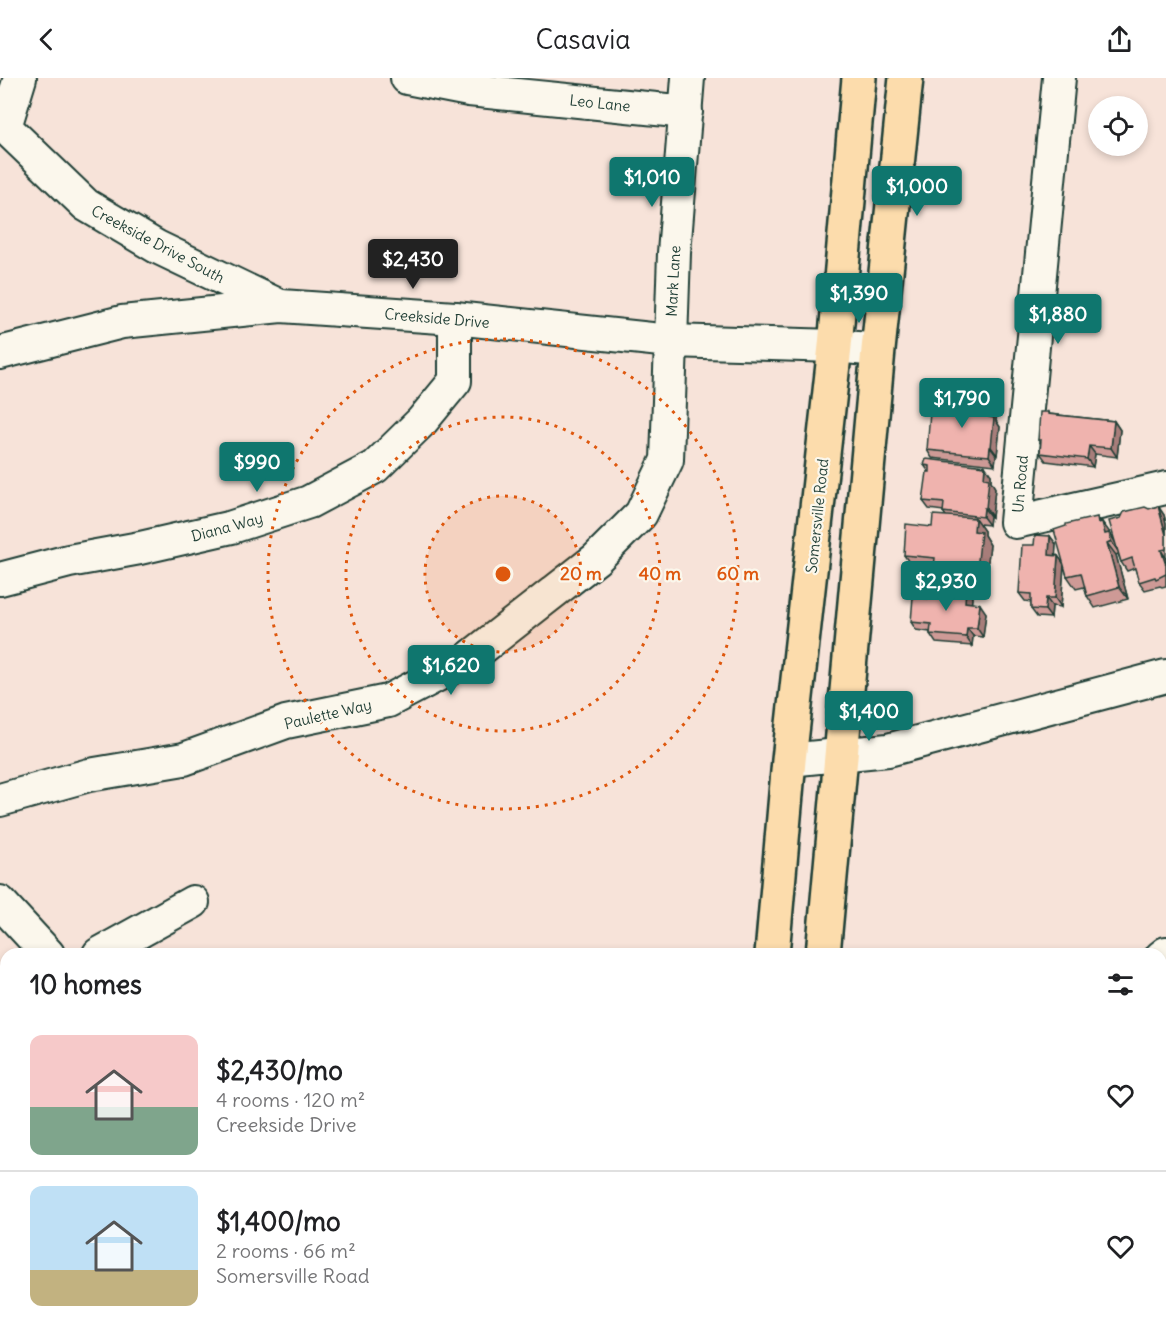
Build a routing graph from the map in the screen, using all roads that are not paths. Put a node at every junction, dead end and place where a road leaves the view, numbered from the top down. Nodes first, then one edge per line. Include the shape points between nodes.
1 (20, 78) edge
2 (407, 78) edge
3 (688, 78) edge
4 (859, 78) edge
5 (906, 78) edge
6 (1059, 78) edge
7 (686, 112) junction
8 (280, 306) junction
9 (455, 318) junction
10 (670, 341) junction
11 (835, 346) junction
12 (878, 350) junction
13 (0, 353) edge
14 (1166, 488) edge
15 (0, 579) edge
16 (1166, 676) edge
17 (842, 756) junction
18 (789, 760) junction
19 (0, 800) edge
20 (0, 902) edge
21 (193, 902) dead end
22 (42, 948) edge
23 (110, 948) edge
24 (772, 948) edge
25 (824, 948) edge

1 - 8 street, Creekside Drive South via 5,127 86,205 157,247
2 - 7 street, Leo Lane via 469,90
3 - 7 street, Mark Lane
4 - 11 main road, Somersville Road
5 - 12 main road
6 - 14 street, Un Road via 1016,522
7 - 10 street, Mark Lane
8 - 9 street, Creekside Drive
8 - 13 street, Creekside Drive via 122,322
9 - 10 street, Creekside Drive
9 - 15 street, Diana Way via 454,381 422,421 375,467 309,502 232,527
10 - 11 street, Creekside Drive
10 - 19 street, Paulette Way via 667,460 640,514 596,559 468,659 388,701 286,722 184,759 89,775
11 - 12 street, Creekside Drive
11 - 18 main road, Somersville Road
12 - 17 main road
16 - 17 street via 888,750
17 - 18 street
17 - 25 main road
18 - 24 main road, Somersville Road
20 - 22 street
21 - 23 street

